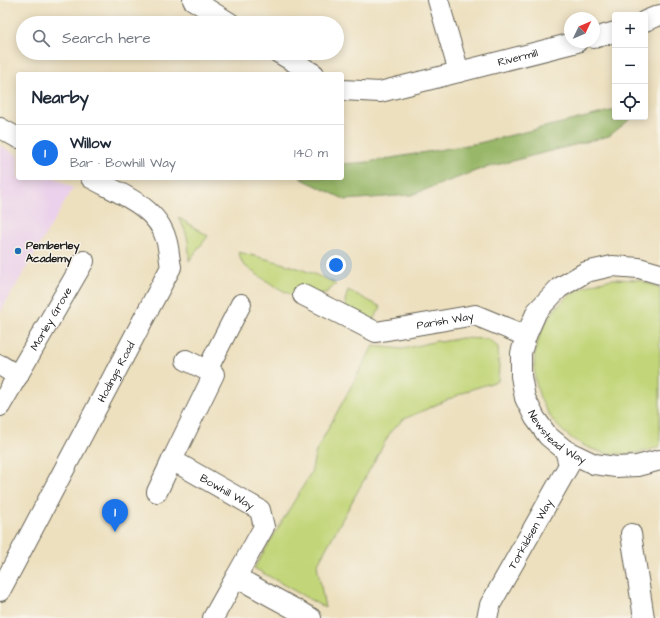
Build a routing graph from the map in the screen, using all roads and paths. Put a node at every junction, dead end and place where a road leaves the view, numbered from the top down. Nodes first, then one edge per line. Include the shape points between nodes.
1 (193, 0) edge
2 (438, 0) edge
3 (660, 15) edge
4 (219, 16) edge
5 (648, 20) edge
6 (612, 33) edge
7 (600, 36) edge
8 (564, 45) edge
9 (291, 60) edge
10 (311, 72) edge
11 (459, 72) junction
12 (344, 90) edge
13 (0, 128) edge
14 (16, 137) edge
15 (94, 180) edge
16 (84, 261) dead end
17 (660, 274) edge
18 (303, 295) dead end
19 (241, 304) dead end
20 (526, 336) junction
21 (186, 360) dead end
22 (0, 365) edge
23 (207, 370) junction
24 (18, 376) junction
25 (0, 406) edge
26 (565, 450) junction
27 (172, 460) junction
28 (660, 460) edge
29 (157, 492) dead end
30 (631, 534) dead end
31 (236, 577) junction
32 (0, 591) edge
33 (213, 618) edge
34 (311, 618) edge
35 (487, 618) edge
36 (644, 618) edge

1 - 4 street
2 - 11 street
3 - 5 street
6 - 7 street
8 - 11 street, Rivermill
9 - 10 street
11 - 12 street, Rivermill via 380,92
13 - 14 street
15 - 32 street, Hodings Road via 139,204 157,219 166,239 171,267
16 - 24 street, Morley Grove
17 - 20 street via 639,268 612,266 586,272 559,288 538,311
18 - 20 street, Parish Way via 376,332 476,315
19 - 23 street
20 - 26 street, Newstead Way via 521,354 521,376 526,398 544,431
21 - 23 street
22 - 24 street
23 - 27 street via 214,374
24 - 25 street, Morley Grove
26 - 28 street, Newstead Way via 594,464 616,467 637,466
26 - 35 street, Torkildsen Way via 569,465 490,605
27 - 29 street
27 - 31 street, Bowhill Way via 260,510 264,527
30 - 36 street
31 - 33 street, Bowhill Way
31 - 34 street

